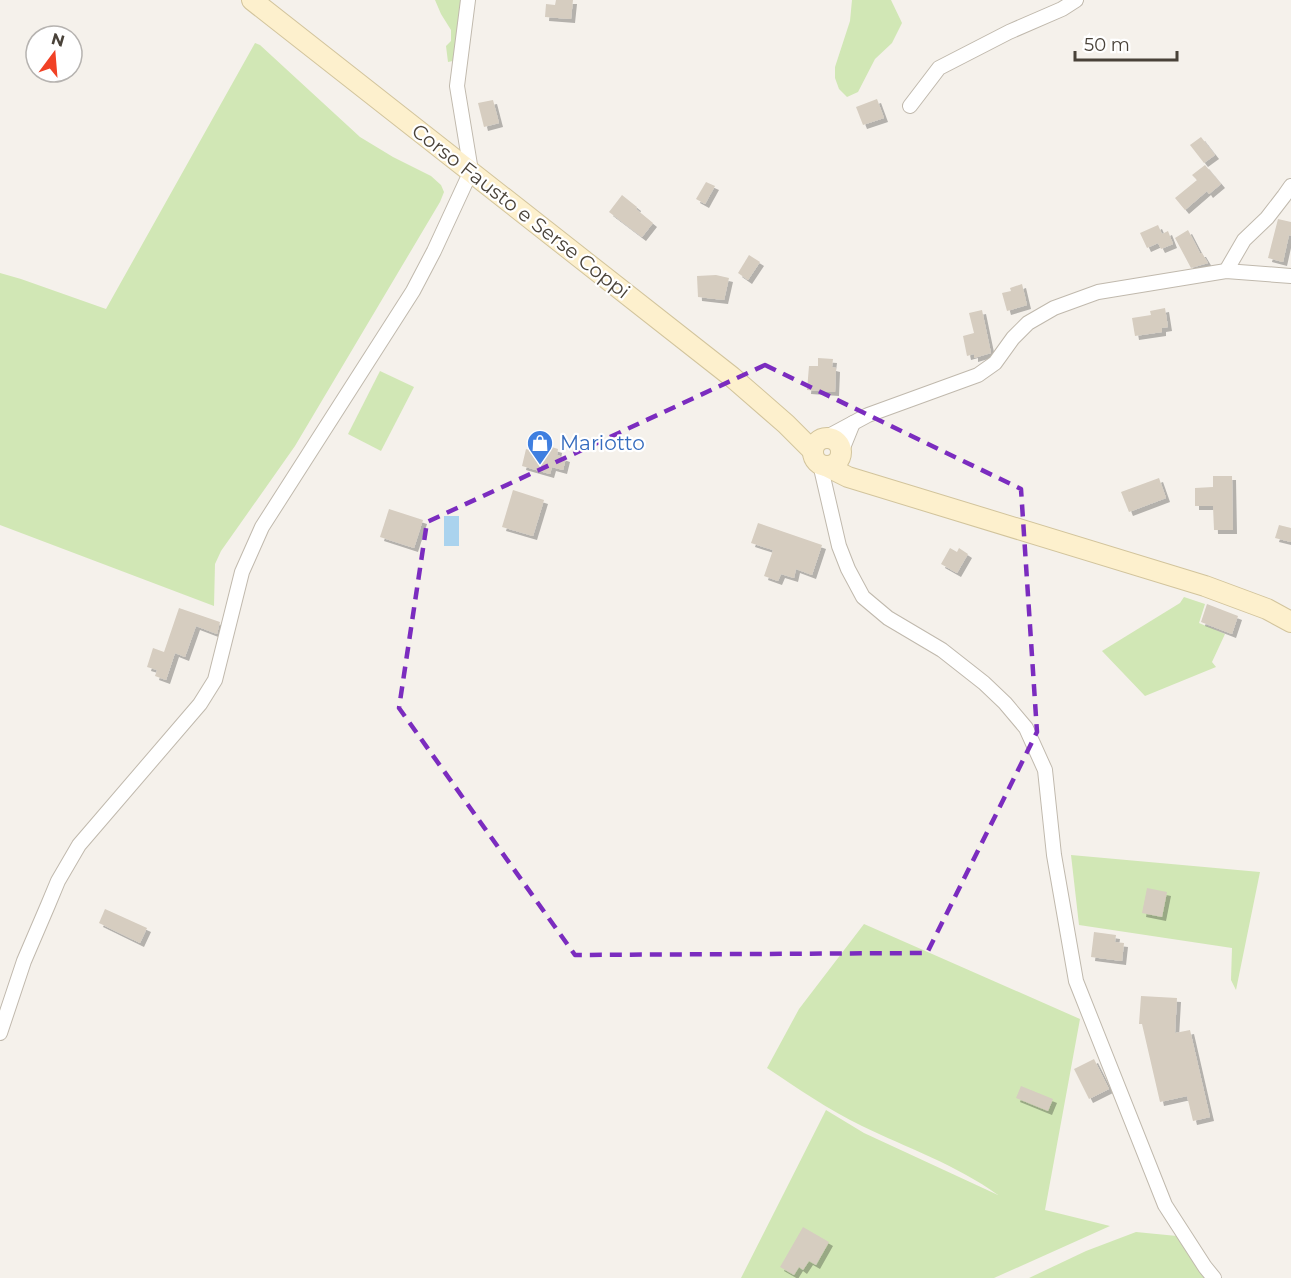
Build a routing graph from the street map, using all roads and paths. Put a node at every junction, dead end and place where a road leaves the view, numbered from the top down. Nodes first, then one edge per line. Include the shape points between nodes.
1 (252, 0) edge
2 (468, 0) edge
3 (1076, 0) edge
4 (910, 106) dead end
5 (471, 171) junction
6 (1291, 186) edge
7 (1226, 271) junction
8 (1291, 276) edge
9 (828, 451) junction
10 (1291, 622) edge
11 (0, 1033) edge
12 (1214, 1278) edge

1 - 5 street, Corso Fausto e Serse Coppi
2 - 5 street via 457,86
3 - 4 street via 939,68
5 - 9 street, Corso Fausto e Serse Coppi via 786,424 806,429
5 - 11 street via 412,291 262,527 242,572 210,690 79,845 58,881
6 - 7 street via 1244,240
7 - 8 street
7 - 9 street via 1098,292 1054,308 1028,323 995,363 978,375 868,415 853,423
9 - 10 street via 848,477 1205,586
9 - 12 street via 839,546 863,597 984,682 1026,728 1045,770 1054,855 1076,981 1165,1205

